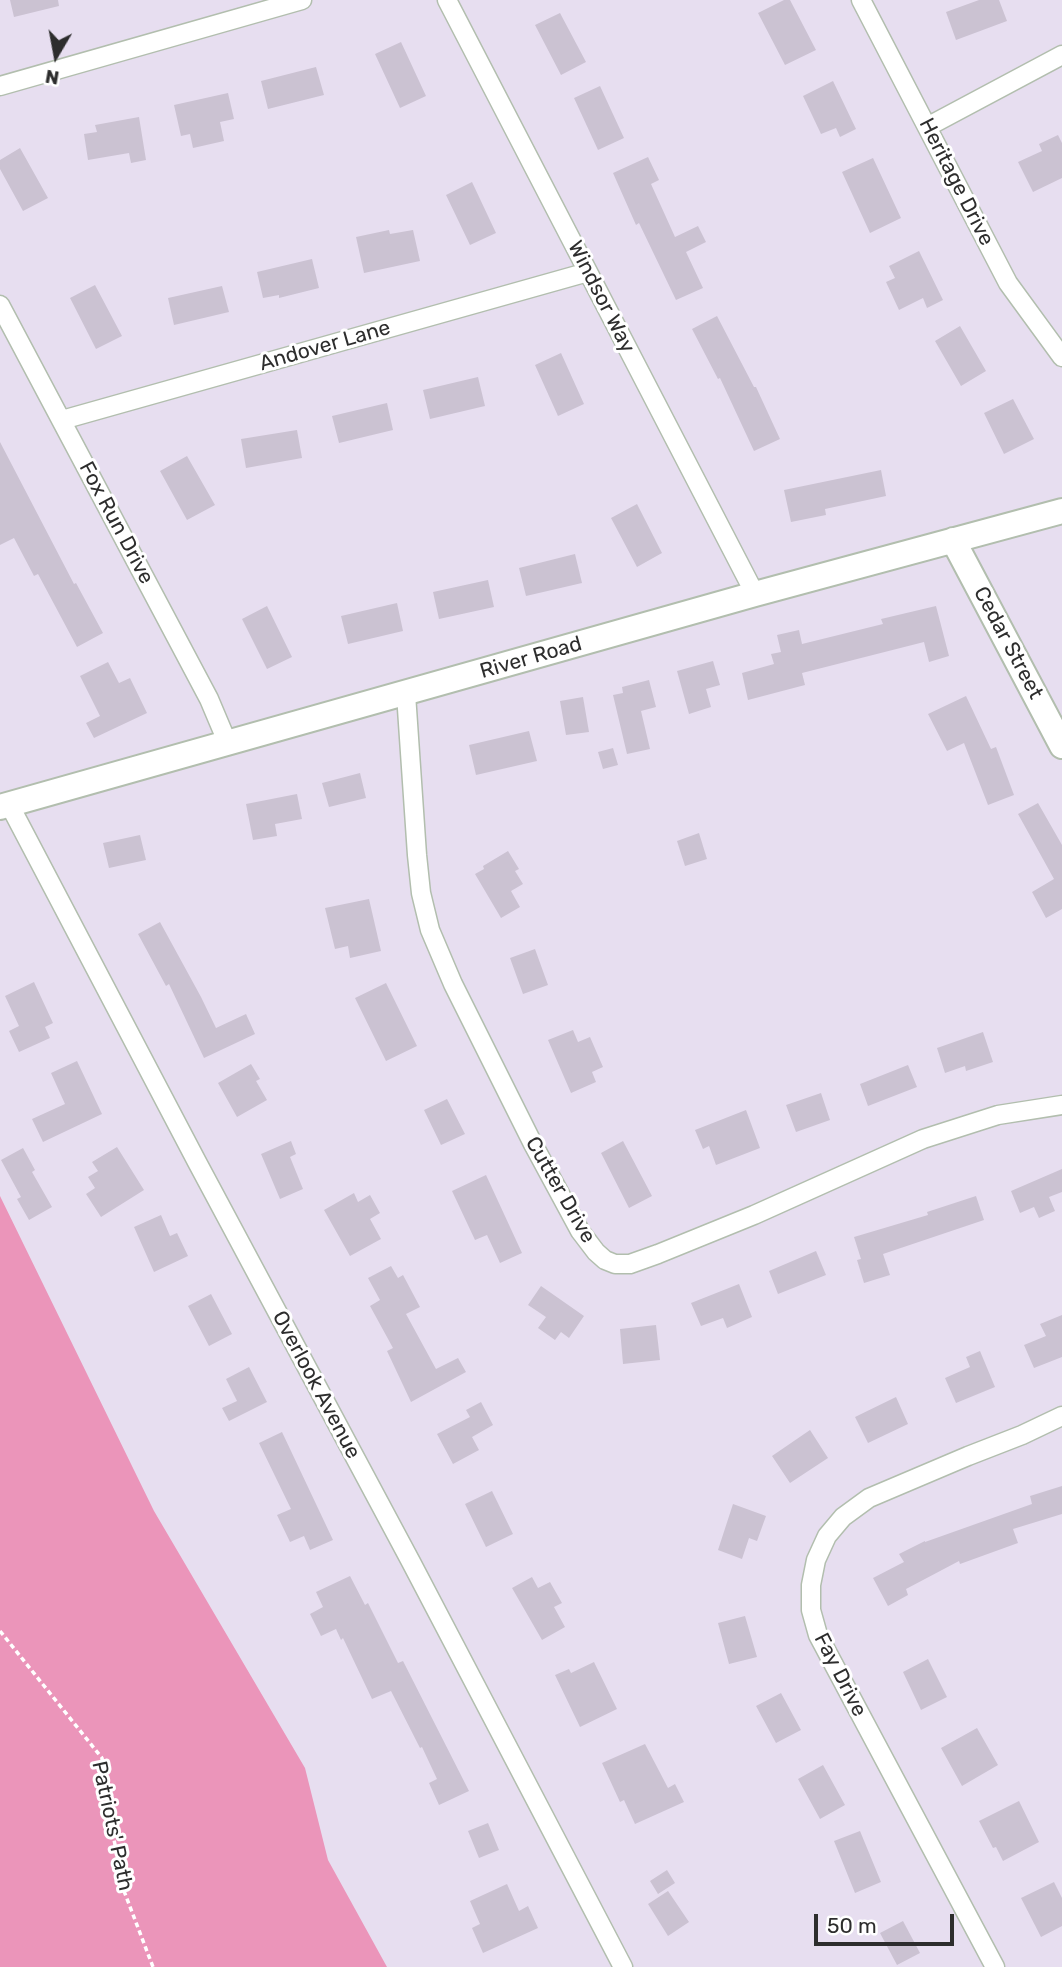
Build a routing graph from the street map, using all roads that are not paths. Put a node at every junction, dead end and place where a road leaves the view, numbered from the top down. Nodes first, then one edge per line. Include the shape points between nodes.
1 (302, 0) edge
2 (447, 0) edge
3 (860, 0) edge
4 (1062, 55) edge
5 (0, 86) edge
6 (927, 127) junction
7 (588, 272) junction
8 (0, 305) edge
9 (1062, 357) edge
10 (62, 420) junction
11 (1062, 511) edge
12 (953, 540) junction
13 (755, 594) junction
14 (406, 694) junction
15 (228, 744) junction
16 (1062, 746) edge
17 (5, 805) edge
18 (1062, 1105) edge
19 (1062, 1416) edge
20 (623, 1967) edge
21 (995, 1967) edge

1 - 5 street
2 - 7 street, Windsor Way
3 - 6 street, Heritage Drive
4 - 6 street
6 - 9 street, Heritage Drive via 1008,283
7 - 10 street, Andover Lane
7 - 13 street, Windsor Way
8 - 10 street, Fox Run Drive
10 - 15 street, Fox Run Drive via 209,699
11 - 12 street, River Road
12 - 13 street, River Road
12 - 16 street, Cedar Street
13 - 14 street, River Road
14 - 15 street, River Road
14 - 18 street, Cutter Drive via 417,855 430,930 533,1144 580,1231 605,1260 630,1264 658,1254 923,1139 998,1115
15 - 17 street, River Road
17 - 20 street, Overlook Avenue
19 - 21 street, Fay Drive via 869,1498 827,1536 811,1585 811,1610 818,1634

